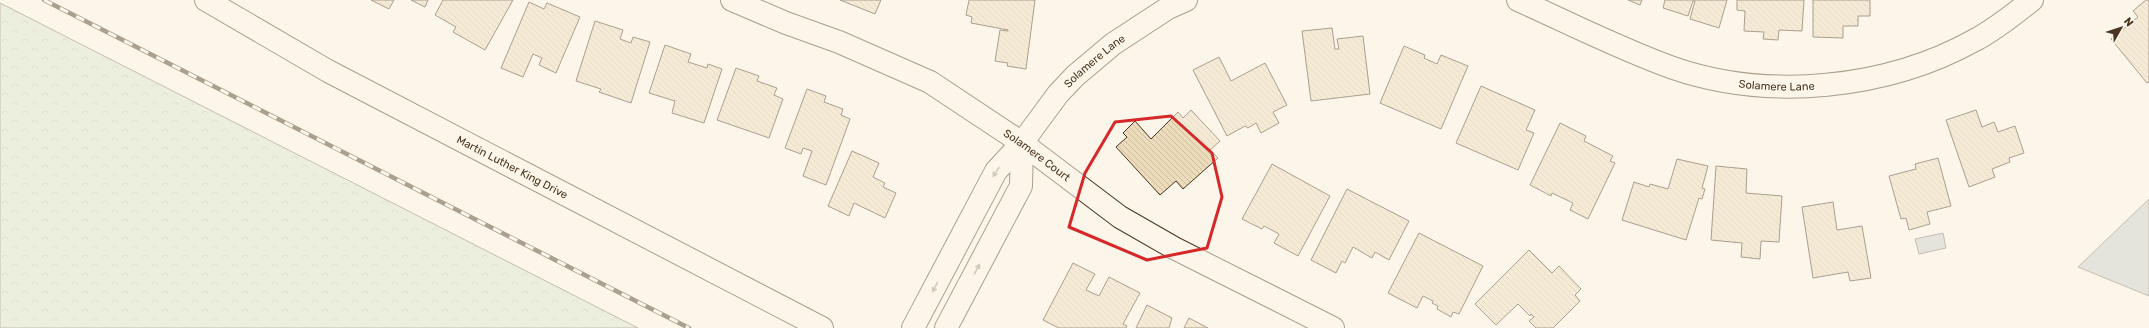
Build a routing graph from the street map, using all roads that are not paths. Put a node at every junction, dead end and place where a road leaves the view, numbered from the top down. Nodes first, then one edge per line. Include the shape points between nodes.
1 (206, 0) edge
2 (735, 0) edge
3 (1186, 0) edge
4 (1518, 0) edge
5 (2032, 0) edge
6 (1022, 143) junction
7 (822, 328) edge
8 (913, 328) edge
9 (946, 328) edge
10 (1333, 328) edge

1 - 7 street, Martin Luther King Drive via 328,71
2 - 6 street, Solamere Court via 930,82
3 - 6 street, Solamere Lane via 1138,26 1075,76
4 - 5 street, Solamere Lane via 1674,68 1726,81 1760,86 1822,85 1862,79 1920,64 1976,40
6 -> 8 street, Solamere Lane via 996,170
9 -> 6 street via 1020,186
6 - 10 street, Solamere Court via 1120,217 1174,248

